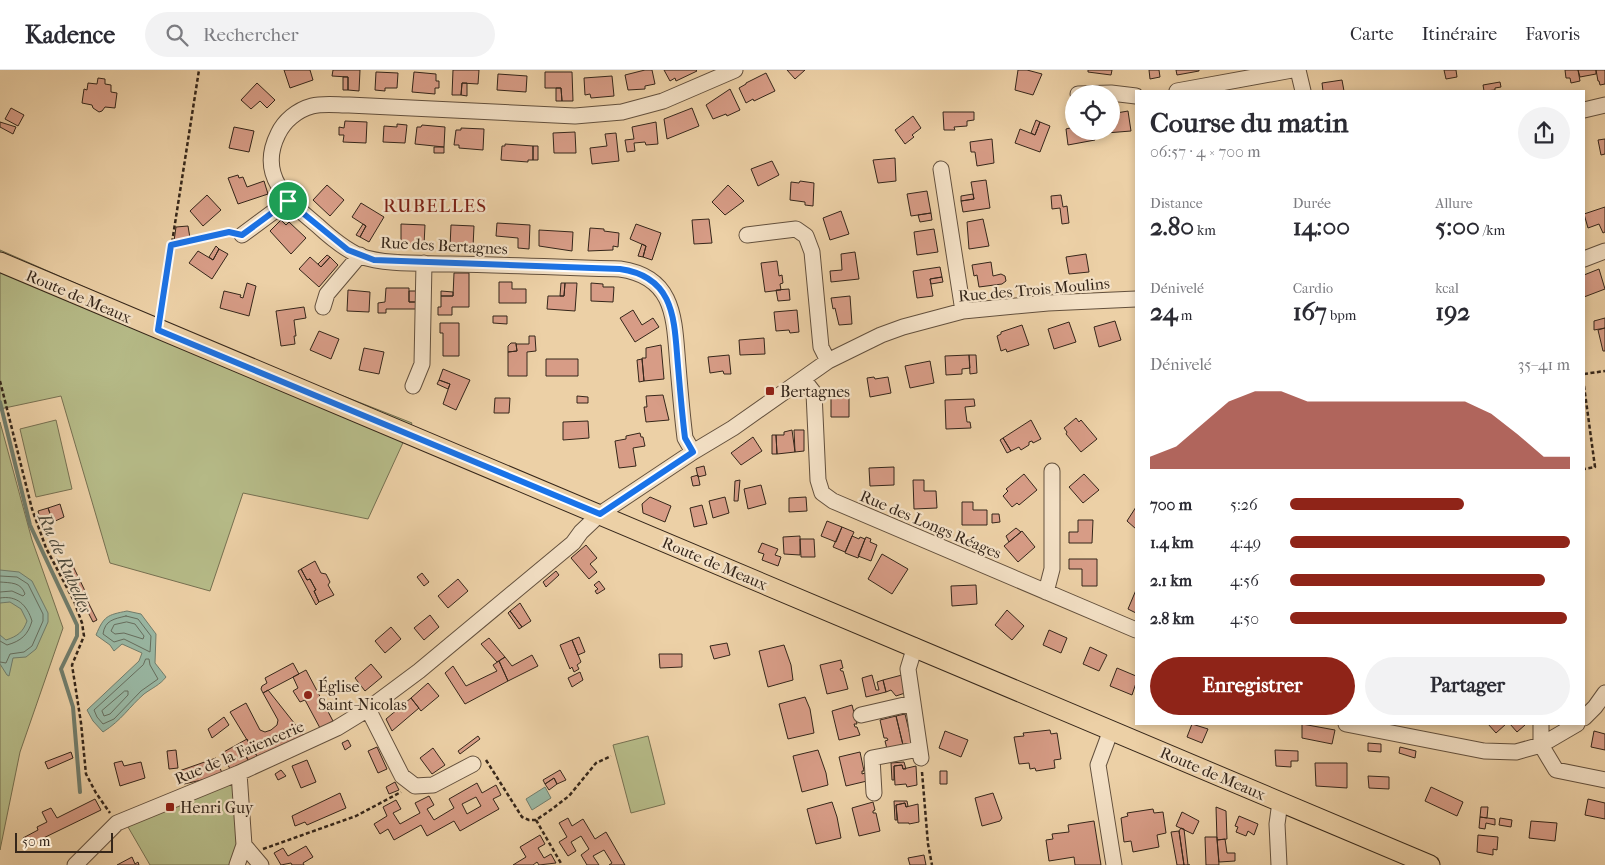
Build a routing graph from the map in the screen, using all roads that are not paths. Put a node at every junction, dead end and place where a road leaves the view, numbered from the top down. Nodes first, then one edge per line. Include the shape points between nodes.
1 (735, 70) edge
2 (1292, 70) edge
3 (1298, 70) edge
4 (1182, 90) edge
5 (1303, 90) edge
6 (1120, 94) edge
7 (1135, 96) edge
8 (1605, 105) edge
9 (1585, 110) edge
10 (941, 169) dead end
11 (288, 201) junction
12 (242, 235) road end
13 (748, 235) dead end
14 (1605, 251) edge
15 (360, 256) junction
16 (1585, 259) edge
17 (0, 262) edge
18 (424, 263) junction
19 (1135, 299) edge
20 (323, 307) dead end
21 (963, 311) junction
22 (828, 362) junction
23 (804, 380) junction
24 (413, 386) dead end
25 (693, 452) junction
26 (1052, 471) dead end
27 (600, 514) junction
28 (1046, 592) junction
29 (1135, 630) edge
30 (915, 646) junction
31 (1605, 693) edge
32 (912, 703) junction
33 (368, 710) junction
34 (861, 715) dead end
35 (1585, 717) edge
36 (1357, 725) edge
37 (1540, 725) edge
38 (1575, 725) edge
39 (1111, 730) junction
40 (1414, 730) edge
41 (1541, 746) junction
42 (473, 764) road end
43 (238, 772) junction
44 (1605, 780) edge
45 (874, 793) dead end
46 (1280, 802) junction
47 (252, 855) edge
48 (75, 865) edge
49 (237, 865) edge
50 (1114, 865) edge
51 (1279, 865) edge
52 (1430, 865) edge

1 - 11 street, Rue des Bertagnes via 664,101 622,112 576,116 312,106 289,118 274,141 272,171
2 - 4 street
3 - 5 street
6 - 7 street
8 - 9 street
10 - 21 street
11 - 12 street
11 - 15 street, Rue des Bertagnes via 329,236
13 - 22 street via 796,229 806,236 812,252 821,347
14 - 16 street
15 - 18 street, Rue des Bertagnes
15 - 20 street via 327,294
17 - 27 main road, Route de Meaux
18 - 24 street via 422,364
18 - 25 street, Rue des Bertagnes via 620,269 634,271 653,282 666,297 674,317 685,438
19 - 21 street, Rue des Trois Moulins
21 - 22 street, Rue des Trois Moulins via 903,327
22 - 23 street, Rue des Trois Moulins
23 - 25 street, Rue des Trois Moulins
23 - 28 street, Rue des Longs Réages via 814,393 818,480 822,493 833,501
25 - 27 street, Rue des Trois Moulins
26 - 28 street via 1052,569
27 - 30 main road, Route de Meaux
27 - 33 street, Rue de la Faïencerie via 566,549
28 - 29 street, Rue des Longs Réages
30 - 32 street via 908,669
30 - 39 main road, Route de Meaux
31 - 35 street
32 - 34 street
32 - 45 street via 920,753 872,758
33 - 42 street via 402,776 412,784 433,785
33 - 43 street, Rue de la Faïencerie via 337,728
36 - 40 street
37 - 41 street
38 - 41 street
39 - 46 main road, Route de Meaux
39 - 50 street via 1098,765
40 - 41 street via 1484,752 1516,752
41 - 44 street via 1556,770
43 - 47 street
43 - 48 street, Rue de la Faïencerie via 117,823
46 - 51 street via 1277,824
46 - 52 main road, Route de Meaux
47 - 49 street

